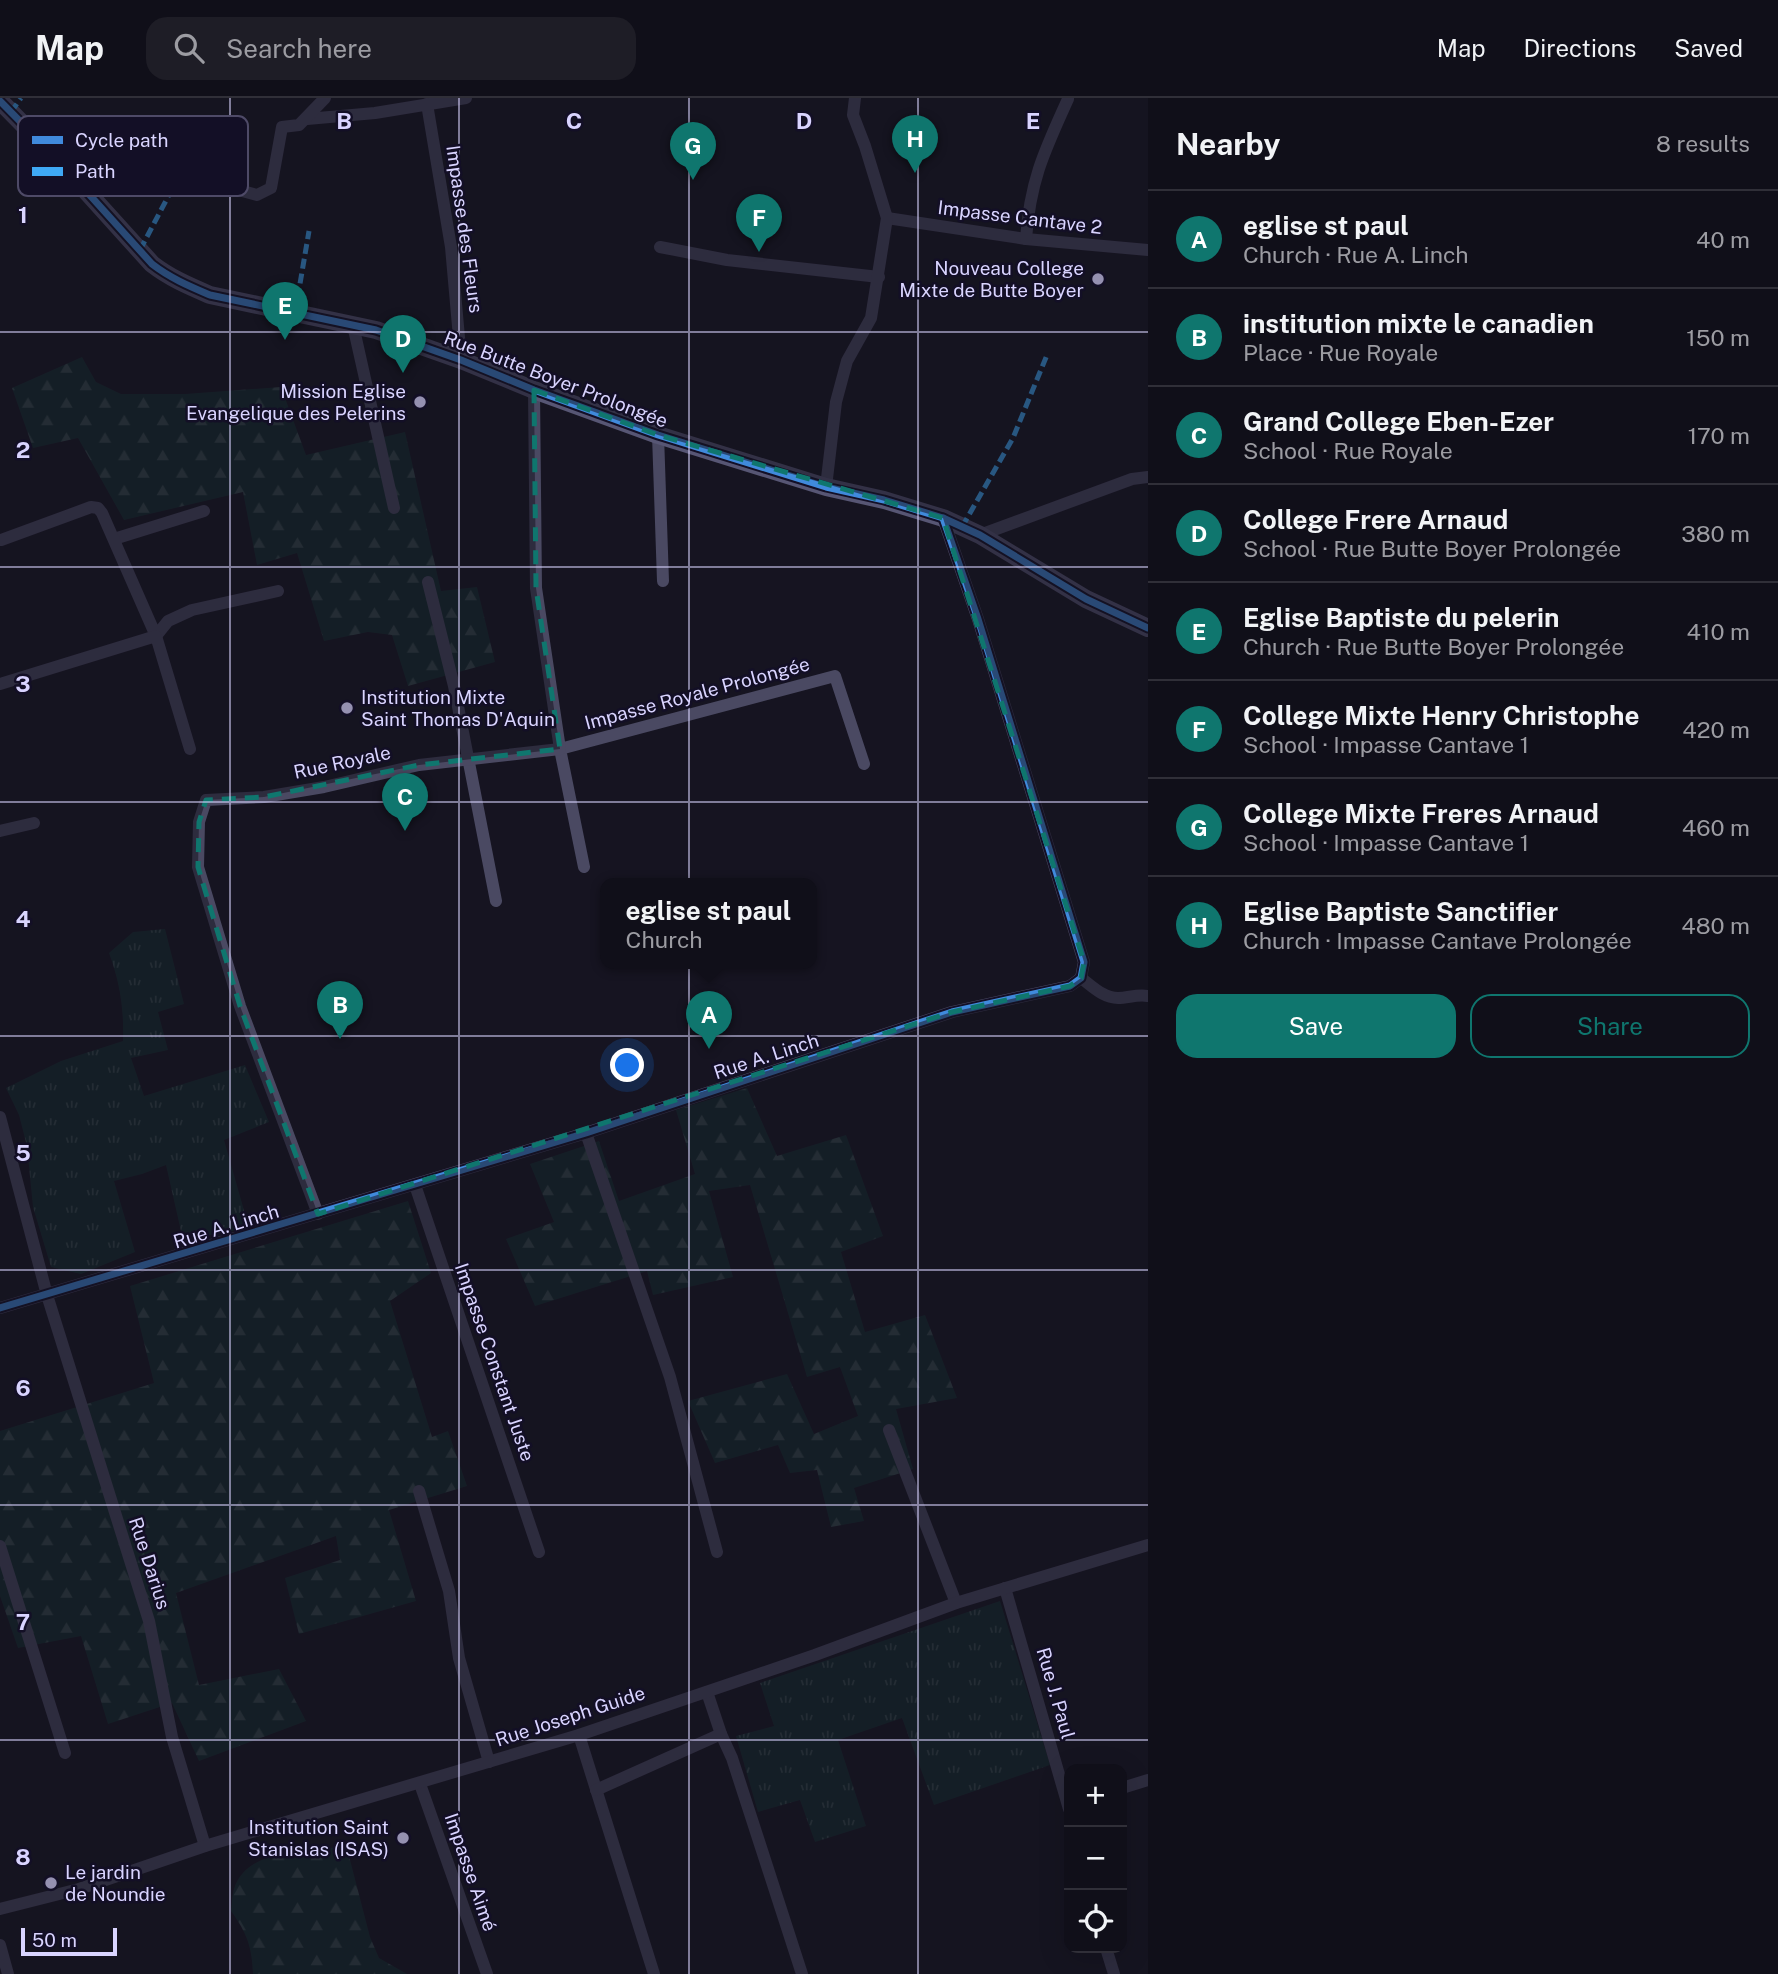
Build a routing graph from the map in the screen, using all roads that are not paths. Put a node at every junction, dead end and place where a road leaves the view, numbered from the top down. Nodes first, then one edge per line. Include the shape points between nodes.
1 (325, 98) edge
2 (466, 98) edge
3 (855, 98) edge
4 (1069, 99) edge
5 (0, 101) edge
6 (427, 104) junction
7 (18, 119) edge
8 (307, 119) junction
9 (248, 193) edge
10 (91, 196) edge
11 (887, 218) junction
12 (1026, 239) junction
13 (660, 247) dead end
14 (1148, 250) edge
15 (879, 277) junction
16 (353, 325) junction
17 (461, 360) junction
18 (534, 390) junction
19 (659, 435) junction
20 (1148, 477) edge
21 (826, 487) junction
22 (394, 508) dead end
23 (204, 511) dead end
24 (943, 518) junction
25 (980, 535) junction
26 (114, 539) junction
27 (1, 540) edge
28 (663, 581) dead end
29 (428, 582) dead end
30 (278, 591) dead end
31 (1148, 628) edge
32 (156, 636) junction
33 (0, 684) edge
34 (190, 749) dead end
35 (560, 749) junction
36 (470, 760) junction
37 (864, 764) dead end
38 (34, 823) dead end
39 (0, 831) edge
40 (584, 867) dead end
41 (496, 901) dead end
42 (1081, 978) junction
43 (1148, 996) edge
44 (0, 1117) edge
45 (586, 1133) junction
46 (415, 1185) junction
47 (318, 1214) junction
48 (47, 1295) junction
49 (0, 1308) edge
50 (889, 1430) dead end
51 (419, 1491) dead end
52 (1148, 1545) edge
53 (0, 1546) edge
54 (538, 1552) dead end
55 (717, 1552) dead end
56 (1005, 1588) junction
57 (956, 1603) junction
58 (707, 1692) junction
59 (721, 1734) junction
60 (579, 1735) junction
61 (65, 1753) dead end
62 (488, 1762) junction
63 (1148, 1780) edge
64 (420, 1784) junction
65 (1127, 1786) edge
66 (1064, 1788) edge
67 (596, 1790) junction
68 (205, 1846) junction
69 (0, 1909) edge
70 (0, 1945) edge
71 (1108, 1953) edge
72 (8, 1974) edge
73 (487, 1974) edge
74 (654, 1974) edge
75 (802, 1974) edge
76 (1114, 1974) edge

1 - 8 street
2 - 6 street
3 - 11 street via 853,115
4 - 12 street via 1037,170
5 - 7 street, Rue Butte Boyer Prolongée
6 - 8 street
6 - 17 street, Impasse des Fleurs via 451,247
8 - 9 street via 282,127 271,188 257,195
10 - 16 street, Rue Butte Boyer Prolongée via 167,275 210,295
11 - 12 street, Impasse Cantave 2
11 - 15 street
12 - 14 street, Impasse Cantave 2
13 - 15 street via 727,260
15 - 21 street via 872,318 848,361 836,402
16 - 17 street, Rue Butte Boyer Prolongée
16 - 22 street
17 - 18 street, Rue Butte Boyer Prolongée
18 - 19 street, Rue Butte Boyer Prolongée
18 - 35 street via 536,588
19 - 21 street, Rue Butte Boyer Prolongée
19 - 28 street
20 - 25 street
21 - 24 street, Rue Butte Boyer Prolongée
23 - 26 street
24 - 25 street, Rue Butte Boyer Prolongée
24 - 42 street via 1084,962
25 - 31 street, Rue Butte Boyer Prolongée via 1086,599
26 - 27 street via 103,513 91,507
26 - 32 street
29 - 36 street
30 - 32 street via 192,610 168,621
32 - 33 street
32 - 34 street
35 - 36 street, Rue Royale
35 - 37 street, Impasse Royale Prolongée via 835,676
35 - 40 street
36 - 41 street
36 - 47 street, Rue Royale via 419,765 264,797 206,800 199,822 198,867 240,1006
38 - 39 street
42 - 43 street via 1116,998
42 - 45 street, Rue A. Linch via 1070,986 953,1012
44 - 48 street, Rue Darius
45 - 46 street, Rue A. Linch
45 - 55 street via 670,1377
46 - 47 street, Rue A. Linch
46 - 54 street, Impasse Constant Juste
47 - 48 street, Rue A. Linch
48 - 49 street, Rue A. Linch
48 - 68 street, Rue Darius via 149,1621 172,1737
50 - 57 street
51 - 62 street via 449,1591 458,1658
52 - 56 street, Rue Joseph Guide
53 - 61 street
56 - 57 street, Rue Joseph Guide
56 - 66 street, Rue J. Paul
57 - 58 street, Rue Joseph Guide
58 - 59 street
58 - 60 street, Rue Joseph Guide
59 - 67 street
59 - 75 street
60 - 62 street, Rue Joseph Guide
60 - 67 street
62 - 64 street, Rue Joseph Guide
63 - 65 street
64 - 68 street, Rue Joseph Guide
64 - 73 street, Impasse Aimé
67 - 74 street
68 - 69 street, Rue Joseph Guide via 79,1889
70 - 72 street
71 - 76 street

